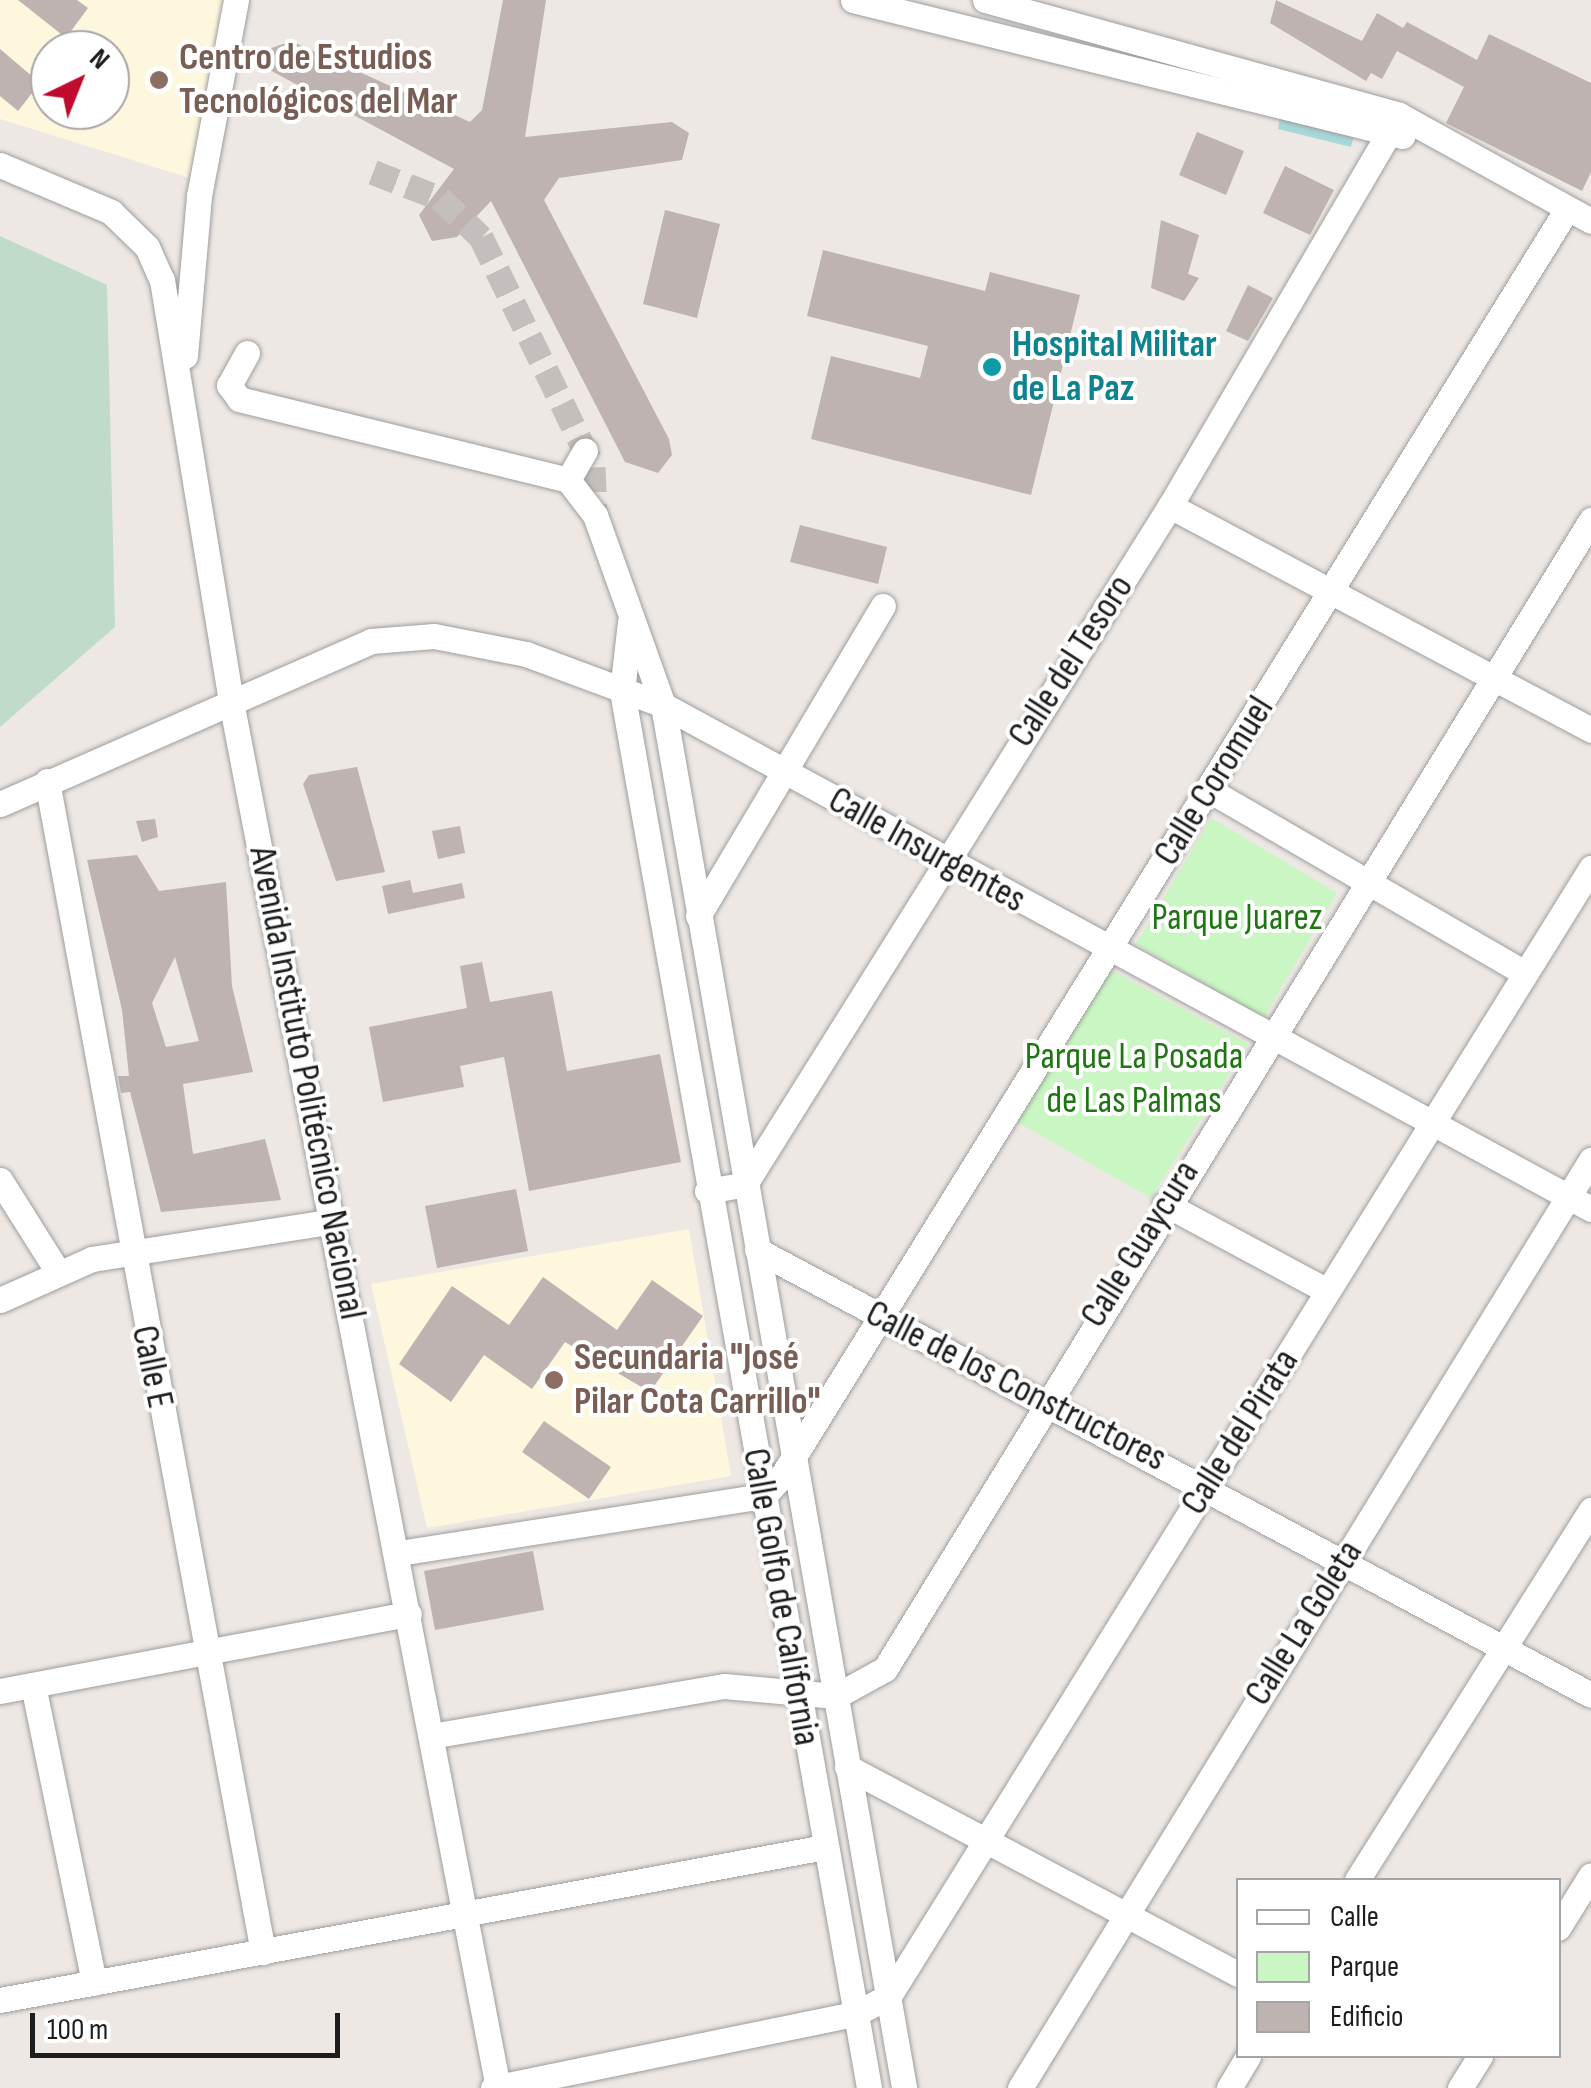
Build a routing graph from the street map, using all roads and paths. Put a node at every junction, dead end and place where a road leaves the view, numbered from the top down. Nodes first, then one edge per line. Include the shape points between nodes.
1 (236, 0) edge
2 (853, 0) edge
3 (985, 0) edge
4 (1394, 125) junction
5 (0, 165) edge
6 (1567, 209) junction
7 (1591, 222) edge
8 (246, 353) dead end
9 (181, 404) junction
10 (585, 450) dead end
11 (568, 480) junction
12 (1170, 506) junction
13 (1591, 520) edge
14 (1330, 595) junction
15 (883, 606) dead end
16 (630, 622) junction
17 (1495, 684) junction
18 (622, 692) junction
19 (230, 696) junction
20 (663, 705) junction
21 (1591, 730) edge
22 (782, 769) junction
23 (47, 780) junction
24 (1209, 790) junction
25 (0, 804) edge
26 (944, 858) junction
27 (1591, 868) edge
28 (1370, 884) junction
29 (698, 916) junction
30 (1108, 951) junction
31 (1525, 973) junction
32 (1269, 1039) junction
33 (1432, 1120) junction
34 (1591, 1160) edge
35 (0, 1180) edge
36 (745, 1184) junction
37 (707, 1191) junction
38 (1580, 1203) edge
39 (1165, 1204) junction
40 (334, 1221) junction
41 (758, 1250) junction
42 (128, 1254) junction
43 (56, 1269) junction
44 (1327, 1291) junction
45 (0, 1300) edge
46 (882, 1318) junction
47 (1044, 1398) junction
48 (796, 1453) junction
49 (1208, 1486) junction
50 (764, 1496) junction
51 (1591, 1510) edge
52 (399, 1553) junction
53 (1342, 1564) junction
54 (409, 1614) junction
55 (1503, 1648) junction
56 (214, 1651) junction
57 (33, 1685) junction
58 (798, 1689) junction
59 (0, 1690) edge
60 (1591, 1695) edge
61 (836, 1696) junction
62 (432, 1736) junction
63 (848, 1767) junction
64 (981, 1840) junction
65 (825, 1847) junction
66 (1591, 1875) edge
67 (1357, 1878) edge
68 (1121, 1915) junction
69 (465, 1918) junction
70 (1561, 1923) edge
71 (264, 1952) junction
72 (1236, 1973) edge
73 (94, 1982) junction
74 (889, 1996) junction
75 (0, 2000) edge
76 (856, 2013) junction
77 (1247, 2058) edge
78 (1479, 2058) edge
79 (496, 2088) edge
80 (869, 2088) edge
81 (904, 2088) edge
82 (1020, 2088) edge
83 (1229, 2088) edge
84 (1460, 2088) edge

1 - 9 street via 198,196
2 - 4 street
3 - 4 street
4 - 6 street
4 - 12 street, Calle del Tesoro
5 - 9 street, Avenida Instituto Politécnico Nacional via 92,201 147,247 169,314
6 - 7 street
6 - 14 street, Calle Coromuel
8 - 11 street via 230,385 239,399
9 - 19 street, Avenida Instituto Politécnico Nacional
10 - 11 street
11 - 16 street, Calle Golfo de California via 596,515
12 - 14 street
12 - 26 street, Calle del Tesoro
13 - 17 street, Calle Guaycura
14 - 17 street
14 - 24 street, Calle Coromuel
15 - 22 street
16 - 18 street, Calle Golfo de California
16 - 20 street, Calle Golfo de California
17 - 21 street
17 - 28 street, Calle Guaycura
18 - 19 street, Calle Insurgentes via 526,654 398,635
18 - 20 street, Calle Insurgentes
18 - 37 street, Calle Golfo de California
19 - 23 street, Calle Insurgentes
19 - 40 street, Avenida Instituto Politécnico Nacional
20 - 22 street, Calle Insurgentes
20 - 29 street, Calle Golfo de California
22 - 26 street, Calle Insurgentes
22 - 29 street
23 - 25 street, Calle Insurgentes
23 - 42 street, Calle E
24 - 28 street
24 - 30 street, Calle Coromuel
26 - 30 street, Calle Insurgentes
26 - 36 street, Calle del Tesoro
27 - 31 street, Calle del Pirata
28 - 31 street
28 - 32 street, Calle Guaycura
29 - 36 street, Calle Golfo de California
30 - 32 street, Calle Insurgentes
30 - 46 street, Calle Coromuel
31 - 33 street, Calle del Pirata
32 - 33 street, Calle Insurgentes
32 - 39 street, Calle Guaycura
33 - 38 street, Calle Insurgentes
33 - 44 street, Calle del Pirata
34 - 38 street, Calle La Goleta
35 - 43 street
36 - 37 street
36 - 41 street, Calle Golfo de California
37 - 50 street, Calle Golfo de California
38 - 53 street, Calle La Goleta
39 - 44 street
39 - 47 street, Calle Guaycura
40 - 42 street
40 - 52 street, Avenida Instituto Politécnico Nacional
41 - 46 street, Calle de los Constructores
41 - 48 street, Calle Golfo de California
42 - 43 street
42 - 56 street, Calle E
43 - 45 street
44 - 49 street, Calle del Pirata
46 - 47 street, Calle de los Constructores
46 - 48 street, Calle Coromuel
47 - 49 street, Calle de los Constructores
47 - 61 street, Calle Guaycura via 885,1669
48 - 50 street, Calle Coromuel
48 - 61 street, Calle Golfo de California
49 - 53 street, Calle de los Constructores
49 - 64 street, Calle del Pirata
50 - 52 street
50 - 58 street, Calle Golfo de California
51 - 55 street
52 - 54 street, Avenida Instituto Politécnico Nacional
53 - 55 street, Calle de los Constructores
53 - 68 street, Calle La Goleta
54 - 56 street
54 - 62 street, Avenida Instituto Politécnico Nacional
55 - 60 street, Calle de los Constructores
55 - 67 street
56 - 57 street
56 - 71 street, Calle E
57 - 59 street
57 - 73 street
58 - 61 street
58 - 62 street via 724,1686
58 - 65 street, Calle Golfo de California
61 - 63 street, Calle Golfo de California
62 - 69 street, Avenida Instituto Politécnico Nacional
63 - 64 street
63 - 74 street, Calle Golfo de California
64 - 68 street
64 - 74 street, Calle del Pirata
65 - 69 street
65 - 76 street, Calle Golfo de California
66 - 70 street
68 - 72 street
68 - 82 street, Calle La Goleta
69 - 71 street
69 - 79 street, Avenida Instituto Politécnico Nacional
71 - 73 street
73 - 75 street
74 - 76 street
74 - 81 street, Calle Golfo de California
76 - 79 street
76 - 80 street, Calle Golfo de California
77 - 83 street
78 - 84 street

